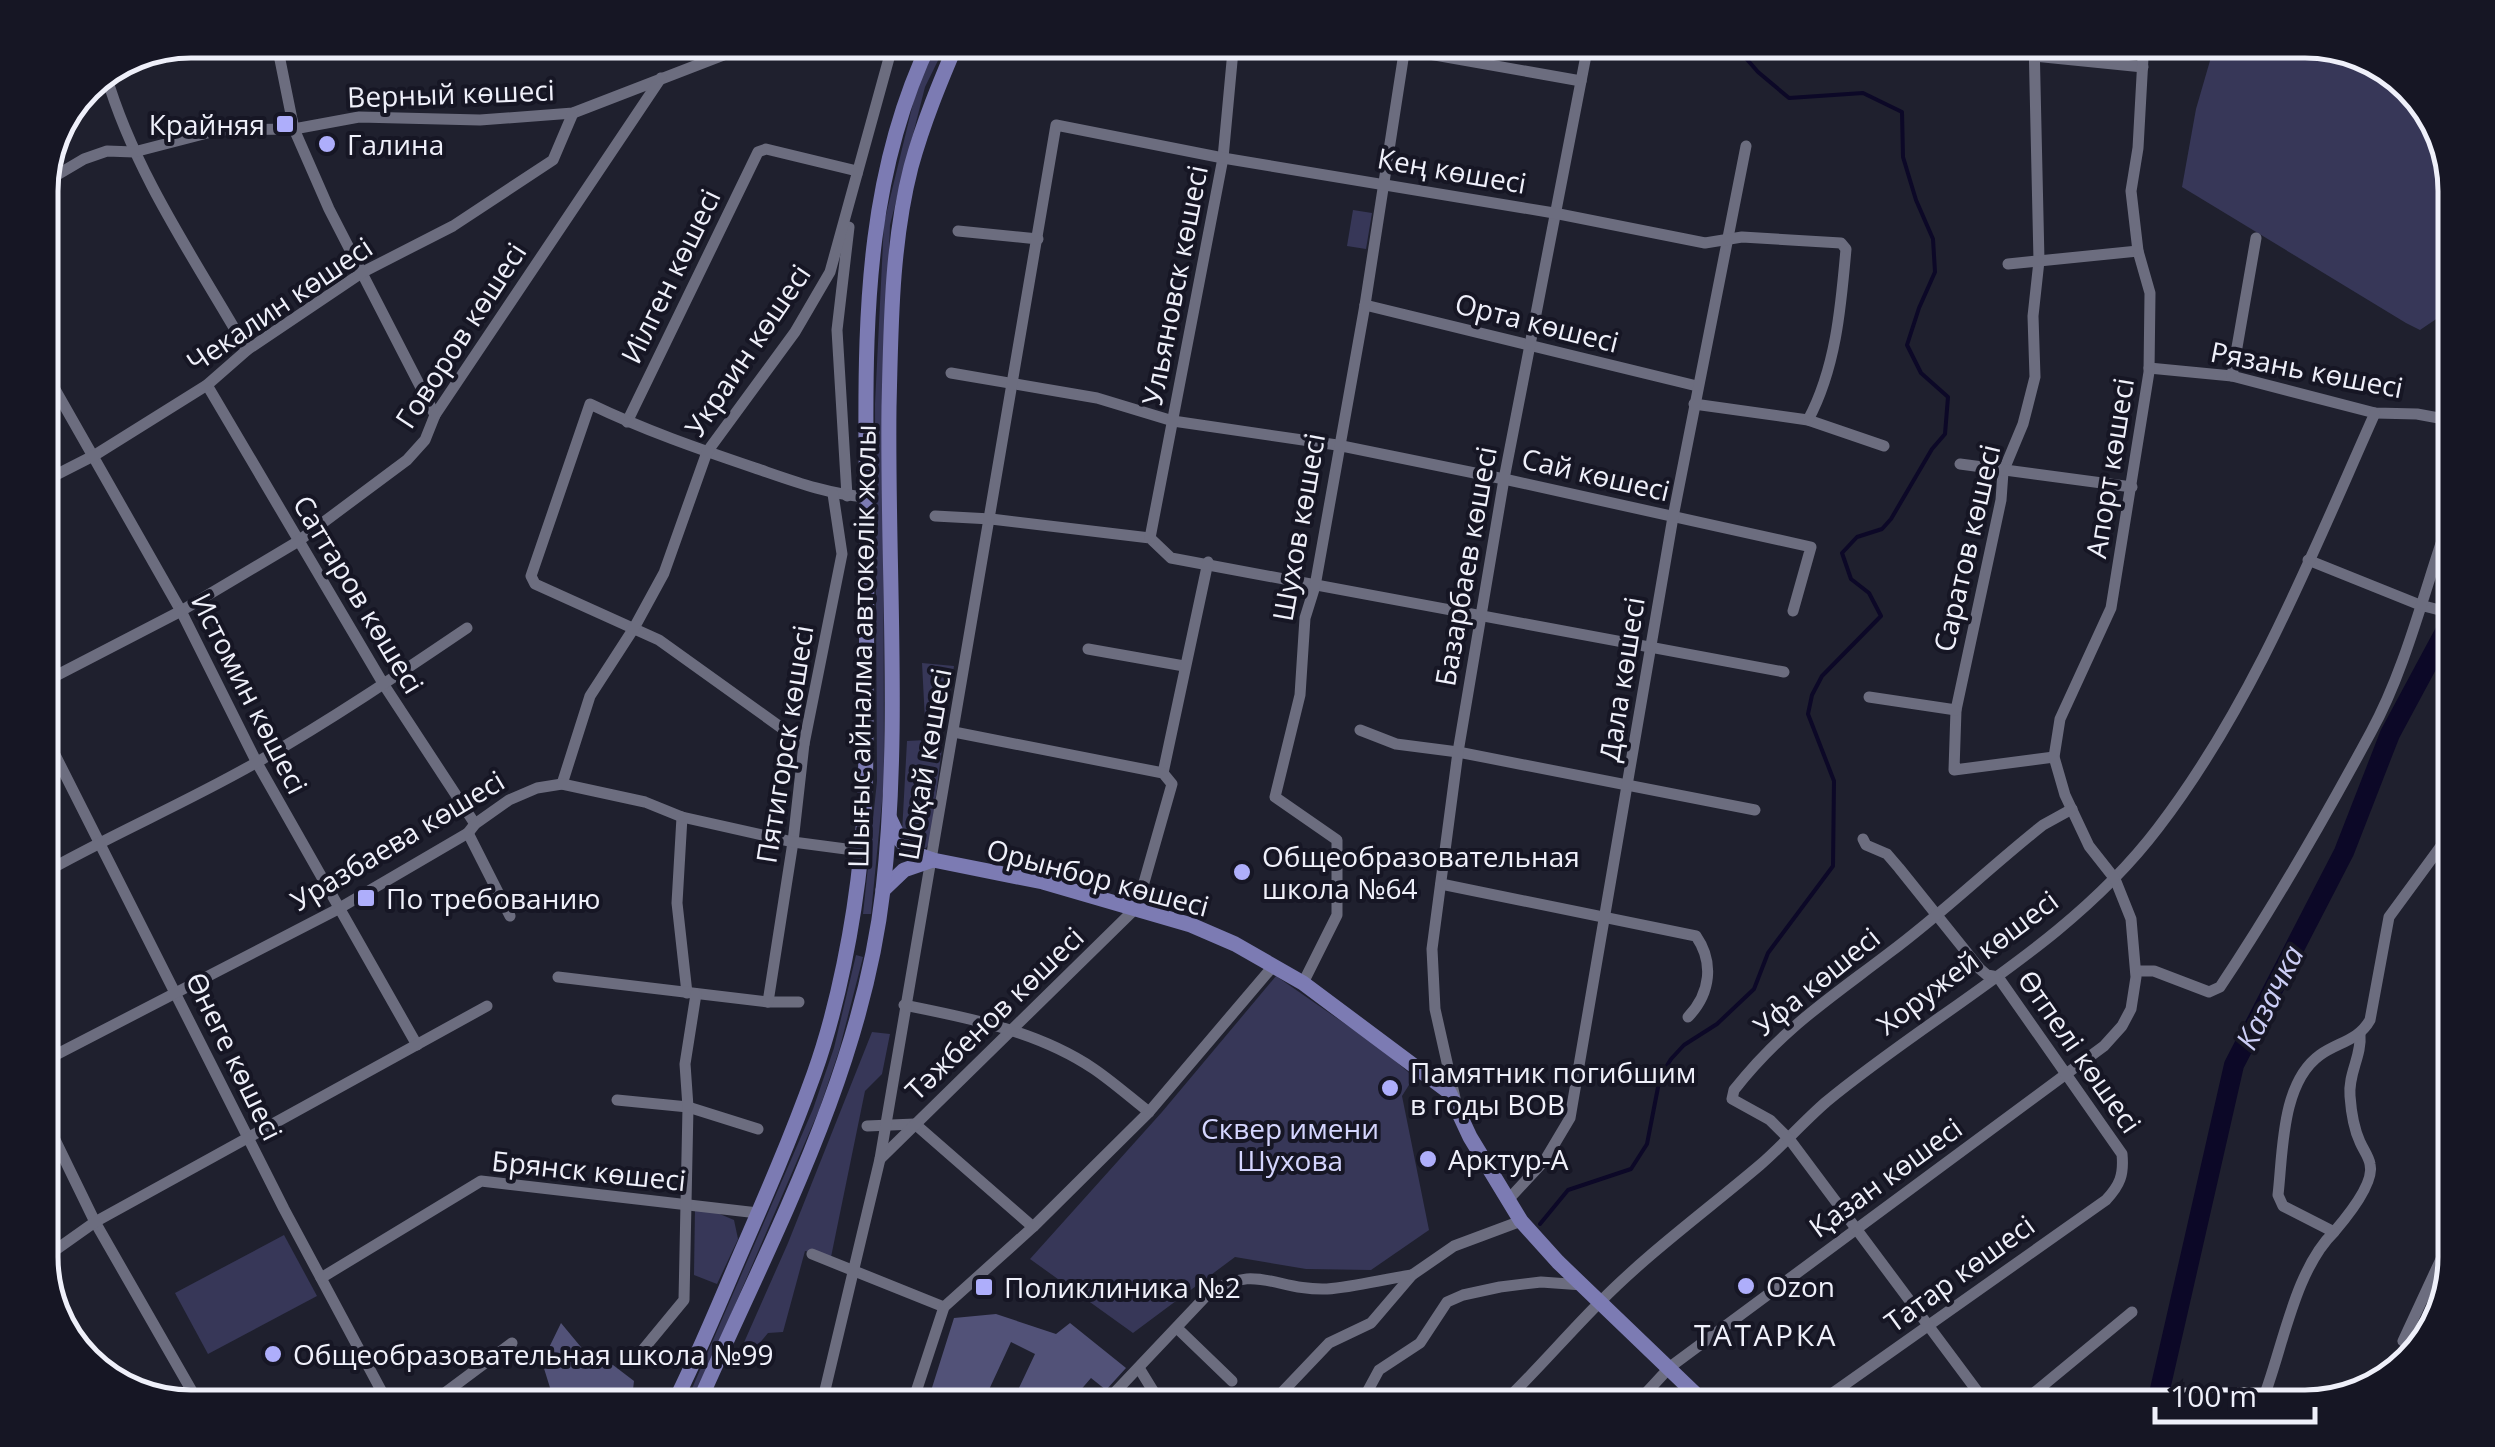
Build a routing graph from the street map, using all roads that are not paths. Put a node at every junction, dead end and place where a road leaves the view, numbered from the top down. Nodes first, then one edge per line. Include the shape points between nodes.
1 (279, 57) edge
2 (712, 57) edge
3 (889, 57) edge
4 (923, 57) edge
5 (951, 57) edge
6 (1233, 57) edge
7 (1403, 57) edge
8 (1467, 57) edge
9 (1586, 57) edge
10 (2034, 57) edge
11 (2044, 57) edge
12 (2143, 57) edge
13 (2143, 67) junction
14 (661, 78) junction
15 (1581, 81) junction
16 (109, 86) edge
17 (573, 113) junction
18 (1056, 125) joint
19 (294, 129) junction
20 (1746, 146) dead end
21 (134, 152) junction
22 (1224, 158) junction
23 (857, 171) junction
24 (59, 174) edge
25 (1384, 184) junction
26 (1554, 213) junction
27 (958, 231) dead end
28 (2256, 238) dead end
29 (1038, 239) junction
30 (1726, 241) junction
31 (2138, 250) junction
32 (2039, 261) junction
33 (2008, 264) dead end
34 (363, 272) junction
35 (1365, 306) junction
36 (1529, 347) junction
37 (247, 350) junction
38 (2149, 368) junction
39 (951, 372) dead end
40 (2232, 376) junction
41 (206, 385) junction
42 (1013, 386) junction
43 (1697, 386) junction
44 (58, 392) edge
45 (1694, 404) junction
46 (2375, 413) junction
47 (435, 416) junction
48 (2437, 418) edge
49 (1174, 420) junction
50 (1808, 420) junction
51 (627, 422) junction
52 (1338, 446) junction
53 (1884, 446) dead end
54 (706, 452) junction
55 (95, 455) junction
56 (1960, 464) dead end
57 (2003, 472) junction
58 (58, 474) edge
59 (1504, 478) junction
60 (2132, 487) junction
61 (840, 495) junction
62 (866, 497) junction
63 (935, 516) dead end
64 (1673, 517) junction
65 (992, 519) junction
66 (1150, 538) junction
67 (296, 542) junction
68 (2308, 560) junction
69 (2437, 561) edge
70 (1208, 562) junction
71 (1314, 586) junction
72 (2424, 606) junction
73 (2437, 609) edge
74 (180, 611) junction
75 (1793, 611) dead end
76 (1481, 615) junction
77 (467, 628) dead end
78 (634, 628) junction
79 (1088, 648) dead end
80 (1650, 649) junction
81 (1184, 666) junction
82 (1784, 672) dead end
83 (58, 675) edge
84 (384, 685) junction
85 (1869, 697) dead end
86 (1956, 710) junction
87 (1360, 730) dead end
88 (954, 732) junction
89 (804, 744) junction
90 (1458, 752) junction
91 (2054, 758) junction
92 (58, 760) edge
93 (256, 763) junction
94 (1163, 774) junction
95 (562, 784) junction
96 (1629, 785) junction
97 (2072, 808) junction
98 (1756, 810) dead end
99 (888, 816) junction
100 (682, 817) junction
101 (472, 829) junction
102 (1863, 839) dead end
103 (99, 841) junction
104 (793, 842) junction
105 (862, 851) junction
106 (2438, 851) edge
107 (933, 860) junction
108 (58, 864) edge
109 (2115, 879) junction
110 (1441, 884) junction
111 (882, 890) junction
112 (1137, 908) junction
113 (338, 909) junction
114 (1938, 914) junction
115 (510, 916) dead end
116 (1604, 918) junction
117 (1274, 965) junction
118 (2136, 971) junction
119 (558, 977) dead end
120 (1998, 977) junction
121 (1303, 984) junction
122 (175, 991) junction
123 (692, 993) junction
124 (768, 1002) junction
125 (799, 1002) dead end
126 (904, 1005) junction
127 (487, 1006) dead end
128 (1688, 1017) dead end
129 (1011, 1033) junction
130 (2360, 1034) junction
131 (417, 1045) junction
132 (58, 1053) edge
133 (2066, 1075) junction
134 (617, 1100) dead end
135 (1456, 1102) junction
136 (688, 1107) junction
137 (1149, 1112) junction
138 (885, 1124) junction
139 (915, 1124) junction
140 (868, 1126) dead end
141 (758, 1129) dead end
142 (248, 1139) junction
143 (1790, 1140) junction
144 (58, 1146) edge
145 (880, 1159) junction
146 (2124, 1171) joint
147 (1506, 1201) junction
148 (687, 1204) junction
149 (758, 1213) junction
150 (1521, 1220) junction
151 (95, 1222) junction
152 (1033, 1227) junction
153 (1858, 1229) junction
154 (2334, 1232) junction
155 (58, 1248) edge
156 (812, 1254) dead end
157 (2437, 1269) edge
158 (852, 1270) junction
159 (1412, 1274) junction
160 (321, 1278) junction
161 (1582, 1285) junction
162 (1600, 1301) junction
163 (944, 1307) junction
164 (2132, 1312) dead end
165 (1930, 1326) junction
166 (1176, 1328) junction
167 (512, 1343) dead end
168 (2405, 1343) edge
169 (632, 1362) dead end
170 (1139, 1368) junction
171 (1670, 1368) junction
172 (1232, 1381) dead end
173 (191, 1390) edge
174 (381, 1390) edge
175 (449, 1390) edge
176 (680, 1390) edge
177 (705, 1390) edge
178 (825, 1390) edge
179 (917, 1390) edge
180 (1118, 1390) edge
181 (1153, 1390) edge
182 (1285, 1390) edge
183 (1368, 1390) edge
184 (1517, 1390) edge
185 (1650, 1390) edge
186 (1692, 1390) edge
187 (1838, 1390) edge
188 (1977, 1390) edge
189 (2038, 1390) edge
190 (2267, 1390) edge

1 - 19 street
2 - 14 street, Верный көшесі
3 - 23 street, Украин көшесі
4 - 62 main road, Шығыс айналма автокөлік жолы via 907,94 878,208 866,334
5 - 99 main road, Шығыс айналма автокөлік жолы via 911,170 894,285
6 - 22 street, Ульяновск көшесі
7 - 25 street, Шухов көшесі
8 - 15 street
9 - 15 street, Базарбаев көшесі
10 - 32 street, Саратов көшесі
11 - 13 street
12 - 13 street, Апорт көшесі
13 - 31 street, Апорт көшесі via 2131,191
14 - 17 street, Верный көшесі
14 - 47 street, Говоров көшесі
15 - 26 street, Базарбаев көшесі
16 - 21 street
17 - 19 street, Верный көшесі via 480,120 360,117
17 - 34 street, Чекалин көшесі via 553,160 454,226
18 - 22 street, Кең көшесі
18 - 29 street, Шоқай көшесі
19 - 21 street, Верный көшесі via 219,130
19 - 34 street
20 - 30 street, Дала көшесі
21 - 24 street, Верный көшесі via 107,152
21 - 37 street
22 - 25 street, Кең көшесі
22 - 49 street, Ульяновск көшесі
23 - 51 street, Иілген көшесі via 758,152
23 - 54 street, Украин көшесі via 830,272
23 - 61 street, Пятигорск көшесі via 838,330
25 - 26 street, Кең көшесі
25 - 35 street, Шухов көшесі
26 - 30 street, Кең көшесі via 1706,243
26 - 36 street, Базарбаев көшесі
27 - 29 street
28 - 40 street
29 - 42 street, Шоқай көшесі
30 - 43 street, Дала көшесі
30 - 50 street, Кең көшесі via 1841,242 1846,249 1840,320
31 - 32 street
31 - 38 street, Апорт көшесі via 2150,294
32 - 33 street
32 - 57 street, Саратов көшесі via 2036,377
34 - 37 street, Чекалин көшесі
34 - 47 street
35 - 36 street, Орта көшесі
35 - 52 street, Шухов көшесі
36 - 43 street, Орта көшесі
36 - 59 street, Базарбаев көшесі
37 - 41 street, Чекалин көшесі
38 - 40 street, Рязань көшесі
38 - 60 street, Апорт көшесі
39 - 42 street, Сай көшесі
40 - 46 street, Рязань көшесі
41 - 55 street, Чекалин көшесі
41 - 67 street, Саттаров көшесі
42 - 49 street, Сай көшесі via 1097,398
42 - 65 street, Шоқай көшесі
43 - 45 street, Дала көшесі
44 - 55 street, Истомин көшесі
45 - 50 street
45 - 64 street, Дала көшесі
46 - 48 street, Рязань көшесі
46 - 68 street, Хоружей көшесі
47 - 67 street, Говоров көшесі via 407,460
49 - 52 street, Сай көшесі
49 - 66 street, Ульяновск көшесі
50 - 53 street
51 - 54 street
51 - 78 street via 590,404 531,576 535,584
52 - 59 street, Сай көшесі
52 - 71 street, Шухов көшесі
54 - 61 street
54 - 78 street, Украин көшесі via 664,573
55 - 58 street, Чекалин көшесі
55 - 74 street, Истомин көшесі
56 - 57 street
57 - 60 street
57 - 86 street, Саратов көшесі
59 - 64 street, Сай көшесі
59 - 76 street, Базарбаев көшесі
60 - 91 street, Апорт көшесі via 2111,608 2060,720
61 - 62 street
61 - 89 street, Пятигорск көшесі via 842,554
62 - 105 main road, Шығыс айналма автокөлік жолы
63 - 65 street
64 - 75 street, Сай көшесі via 1811,548
64 - 80 street, Дала көшесі
65 - 66 street
65 - 88 street, Шоқай көшесі
66 - 70 street via 1170,558
67 - 74 street, Говоров көшесі
67 - 84 street, Саттаров көшесі
68 - 72 street
68 - 109 street, Хоружей көшесі via 2190,782
69 - 72 street
70 - 71 street
70 - 81 street
71 - 76 street
71 - 121 street, Шухов көшесі via 1300,695 1275,798 1337,840 1337,915
72 - 73 street
72 - 118 street via 2372,731 2220,988 2209,992
74 - 83 street, Говоров көшесі
74 - 93 street, Истомин көшесі
76 - 80 street
76 - 90 street, Базарбаев көшесі
77 - 84 street
78 - 89 street
78 - 95 street, Украин көшесі via 590,696
79 - 81 street
80 - 82 street
80 - 96 street, Дала көшесі
81 - 94 street
84 - 93 street
84 - 101 street, Саттаров көшесі
85 - 86 street
86 - 91 street, Саратов көшесі via 1954,770
87 - 90 street via 1396,744
88 - 94 street
88 - 107 street, Шоқай көшесі
89 - 104 street, Пятигорск көшесі
90 - 96 street
90 - 110 street, Базарбаев көшесі
91 - 97 street
92 - 103 street, Өнеге көшесі
93 - 103 street
93 - 113 street, Истомин көшесі
94 - 112 street, Тәжбенов көшесі via 1172,784
95 - 100 street, Уразбаева көшесі
95 - 101 street, Уразбаева көшесі via 509,800
96 - 98 street
96 - 116 street, Дала көшесі
97 - 109 street via 2089,846
97 - 114 street, Уфа көшесі
99 - 107 main road via 911,852
99 - 111 main road, Шығыс айналма автокөлік жолы
100 - 104 street, Уразбаева көшесі
100 - 123 street via 677,903
101 - 113 street, Уразбаева көшесі
101 - 115 street, Саттаров көшесі
102 - 114 street, Өтпелі көшесі via 1887,854
103 - 108 street
103 - 122 street, Өнеге көшесі
104 - 105 street, Уразбаева көшесі
104 - 124 street, Пятигорск көшесі
105 - 149 main road, Шығыс айналма автокөлік жолы via 848,943 815,1071
106 - 130 street via 2389,918 2370,1020
107 - 111 main road via 904,870
107 - 112 main road, Орынбор көшесі
107 - 126 street, Шоқай көшесі
109 - 118 street, Қазан көшесі via 2131,920
109 - 120 street, Хоружей көшесі
110 - 116 street
110 - 135 street, Базарбаев көшесі via 1432,949 1435,1009
111 - 177 main road, Шығыс айналма автокөлік жолы via 844,1071
112 - 117 main road, Орынбор көшесі via 1211,932
112 - 129 street, Тәжбенов көшесі
113 - 122 street, Уразбаева көшесі
113 - 131 street, Истомин көшесі
114 - 120 street, Өтпелі көшесі via 1980,969
114 - 143 street, Уфа көшесі via 1779,1037 1734,1090 1732,1099
116 - 128 street via 1696,936 1709,967 1704,993
116 - 147 street, Дала көшесі via 1570,1118 1545,1160
117 - 121 main road, Орынбор көшесі
117 - 137 street
118 - 133 street, Қазан көшесі via 2132,1009 2122,1026
119 - 123 street
120 - 133 street, Өтпелі көшесі
120 - 143 street, Хоружей көшесі via 1902,1042 1821,1106
121 - 135 main road, Орынбор көшесі via 1415,1064
122 - 132 street, Уразбаева көшесі
122 - 142 street, Өнеге көшесі
123 - 124 street
123 - 136 street
124 - 125 street
126 - 129 street
126 - 138 street, Шоқай көшесі
127 - 131 street
129 - 137 street via 1092,1068
129 - 139 street, Тәжбенов көшесі
130 - 154 street via 2350,1096 2370,1176
130 - 154 street via 2306,1068 2291,1100 2283,1150 2283,1206
131 - 142 street
133 - 146 street, Өтпелі көшесі via 2122,1154
133 - 153 street, Қазан көшесі
134 - 136 street
135 - 147 main road, Орынбор көшесі
136 - 141 street
136 - 148 street
137 - 152 street
138 - 139 street
138 - 140 street
138 - 145 street, Шоқай көшесі
139 - 145 street, Тәжбенов көшесі
139 - 152 street
142 - 151 street
142 - 160 street, Өнеге көшесі
143 - 153 street, Уфа көшесі
143 - 162 street, Хоружей көшесі
144 - 151 street
145 - 158 street, Шоқай көшесі
146 - 165 street, Татар көшесі via 2106,1200
147 - 150 main road, Орынбор көшесі
148 - 149 street, Брянск көшесі
148 - 160 street, Брянск көшесі via 481,1181
148 - 169 street via 684,1300
149 - 176 main road, Шығыс айналма автокөлік жолы
150 - 159 street via 1454,1246
150 - 161 main road, Орынбор көшесі
151 - 155 street
151 - 173 street
152 - 163 street
153 - 165 street, Уфа көшесі
153 - 171 street, Қазан көшесі
154 - 190 street via 2304,1278
156 - 158 street
157 - 168 street
158 - 163 street
158 - 178 street, Шоқай көшесі
159 - 166 street via 1327,1288 1228,1280
159 - 182 street via 1372,1323 1330,1343
160 - 174 street, Өнеге көшесі
161 - 162 main road, Орынбор көшесі
161 - 183 street via 1500,1287 1447,1302 1420,1343 1379,1370
162 - 171 main road, Орынбор көшесі
162 - 184 street, Хоружей көшесі
163 - 179 street
164 - 189 street
165 - 187 street, Татар көшесі
165 - 188 street, Уфа көшесі
166 - 170 street
166 - 172 street
167 - 175 street
170 - 180 street
170 - 181 street
171 - 185 street, Қазан көшесі
171 - 186 main road, Орынбор көшесі

